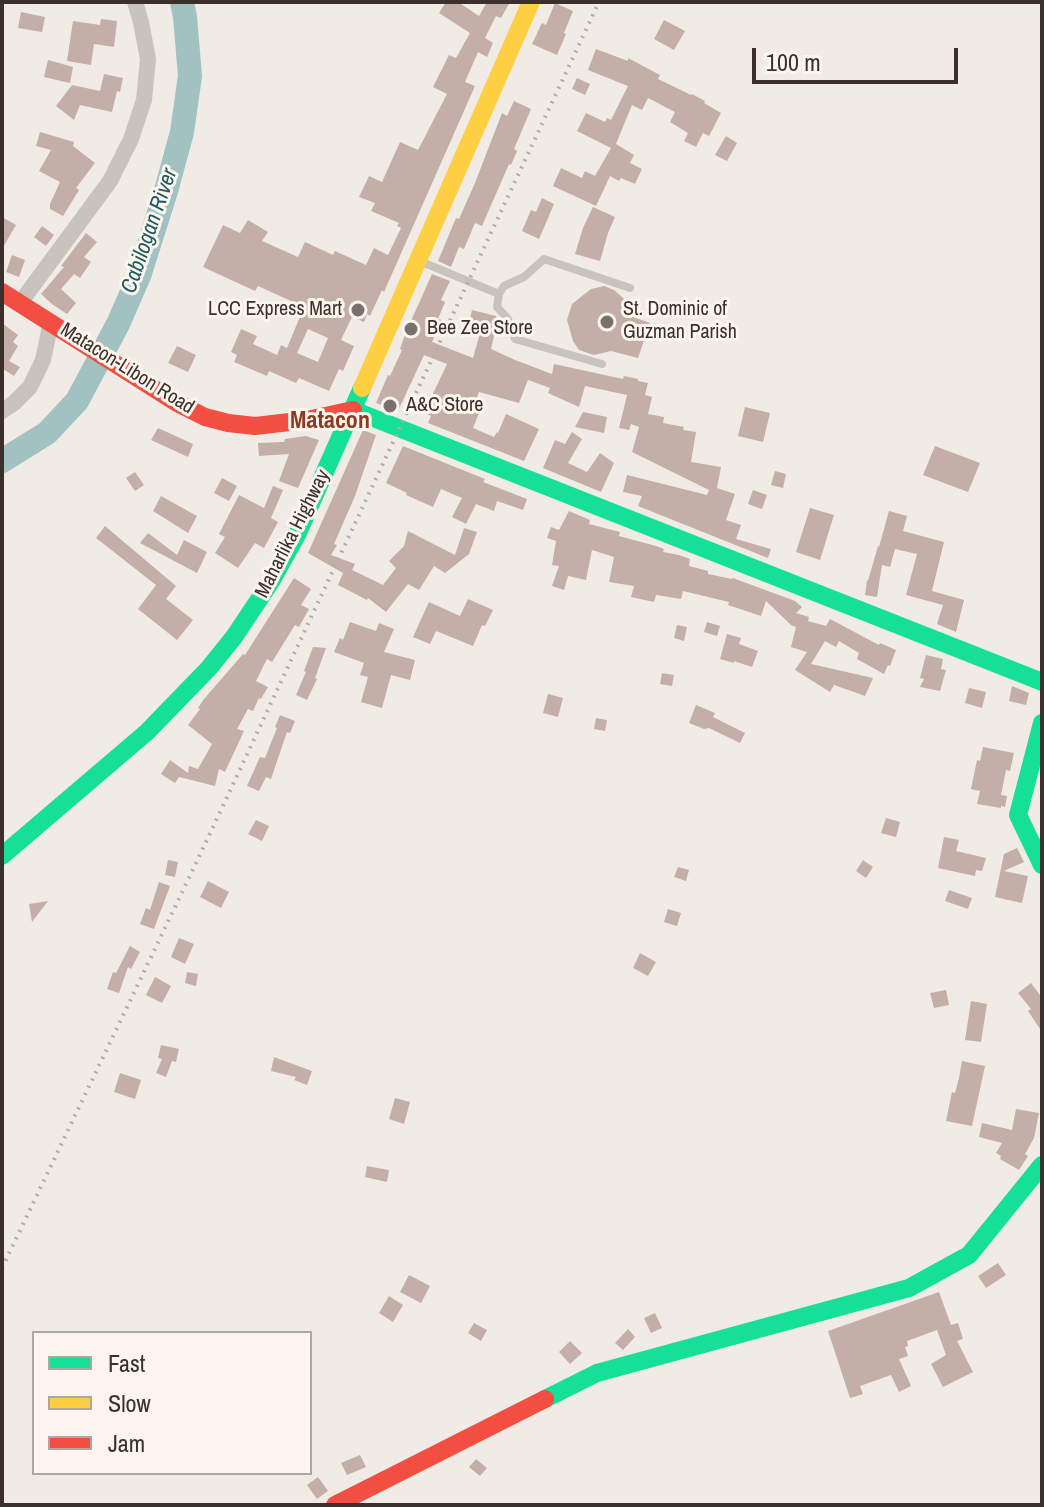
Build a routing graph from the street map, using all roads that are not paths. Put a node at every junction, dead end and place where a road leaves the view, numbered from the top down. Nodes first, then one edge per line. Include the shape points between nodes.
1 (135, 2) edge
2 (531, 2) edge
3 (418, 261) junction
4 (630, 288) dead end
5 (2, 292) edge
6 (499, 294) junction
7 (20, 303) junction
8 (58, 327) junction
9 (602, 364) dead end
10 (353, 410) junction
11 (2, 411) edge
12 (307, 420) junction
13 (335, 452) junction
14 (1042, 682) edge
15 (1042, 723) edge
16 (1036, 768) edge
17 (2, 856) edge
18 (1042, 865) edge
19 (1042, 1165) edge
20 (335, 1505) edge

1 - 7 street via 148,59 144,100 131,139 110,181
2 - 3 main road, Maharlika Highway
3 - 6 lane
3 - 10 main road, Maharlika Highway
4 - 6 lane via 544,259
5 - 7 main road, Matacon-Libon Road
6 - 9 lane via 497,307 515,339
7 - 8 main road, Matacon-Libon Road
8 - 11 street via 30,387
8 - 12 main road, Matacon-Libon Road via 205,417 255,426
10 - 12 main road, Matacon-Libon Road
10 - 13 main road, Maharlika Highway
10 - 14 main road
12 - 13 main road
13 - 17 main road, Maharlika Highway via 285,559 209,668 147,732
15 - 16 main road
16 - 18 main road via 1018,815
19 - 20 main road via 969,1255 909,1288 597,1373

